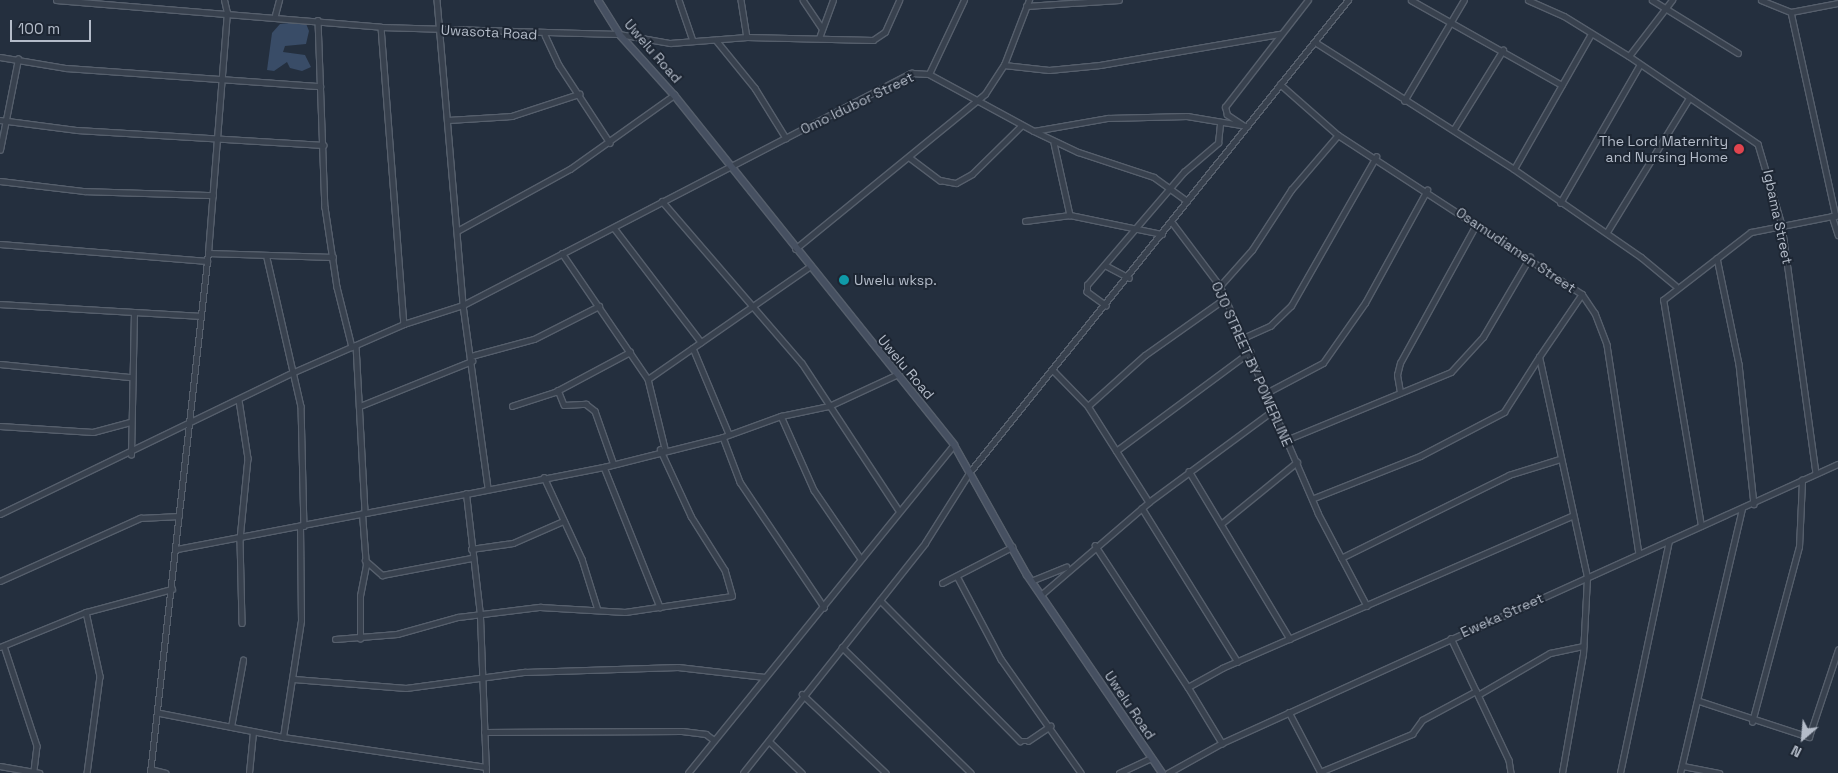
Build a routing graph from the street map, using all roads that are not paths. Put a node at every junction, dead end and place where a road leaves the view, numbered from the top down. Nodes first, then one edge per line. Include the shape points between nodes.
1 (56, 0) edge
2 (224, 0) edge
3 (279, 0) edge
4 (437, 0) edge
5 (598, 0) edge
6 (679, 0) edge
7 (741, 0) edge
8 (803, 0) edge
9 (833, 0) edge
10 (899, 0) edge
11 (964, 0) edge
12 (1029, 0) edge
13 (1119, 0) edge
14 (1308, 0) edge
15 (1348, 0) edge
16 (1411, 0) edge
17 (1464, 0) edge
18 (1530, 0) edge
19 (1652, 0) edge
20 (1672, 0) edge
21 (1761, 0) edge
22 (1838, 3) edge
23 (1026, 6) junction
24 (1663, 10) junction
25 (1791, 12) junction
26 (227, 13) junction
27 (275, 15) junction
28 (318, 20) junction
29 (1452, 20) junction
30 (381, 27) junction
31 (822, 28) junction
32 (441, 30) junction
33 (619, 34) junction
34 (1280, 34) junction
35 (1591, 34) junction
36 (545, 35) junction
37 (748, 37) junction
38 (819, 38) junction
39 (716, 40) junction
40 (693, 41) junction
41 (1315, 42) junction
42 (1502, 50) junction
43 (1738, 53) dead end
44 (1629, 56) junction
45 (0, 57) edge
46 (18, 59) junction
47 (1004, 65) junction
48 (1639, 66) junction
49 (929, 74) junction
50 (223, 79) junction
51 (1280, 84) junction
52 (1562, 85) junction
53 (320, 86) junction
54 (579, 94) junction
55 (674, 95) junction
56 (1689, 98) junction
57 (1404, 101) junction
58 (977, 102) junction
59 (0, 120) edge
60 (448, 120) junction
61 (7, 121) junction
62 (1220, 123) junction
63 (1020, 126) junction
64 (1244, 126) junction
65 (1454, 129) junction
66 (1034, 131) junction
67 (1338, 135) junction
68 (219, 138) junction
69 (786, 138) junction
70 (610, 143) junction
71 (1054, 143) junction
72 (1218, 143) junction
73 (324, 145) junction
74 (0, 150) edge
75 (1228, 150) junction
76 (909, 157) junction
77 (1376, 157) junction
78 (727, 165) junction
79 (1514, 169) junction
80 (0, 181) edge
81 (1170, 189) junction
82 (1428, 190) junction
83 (213, 195) junction
84 (662, 201) junction
85 (1187, 201) junction
86 (1560, 203) junction
87 (1070, 215) junction
88 (1835, 216) edge
89 (1025, 221) dead end
90 (1172, 222) junction
91 (1782, 225) junction
92 (1476, 226) junction
93 (615, 229) junction
94 (457, 231) junction
95 (1132, 231) junction
96 (1607, 232) junction
97 (1162, 234) junction
98 (1838, 235) edge
99 (0, 244) edge
100 (794, 250) junction
101 (562, 253) junction
102 (208, 254) junction
103 (333, 257) junction
104 (1530, 257) junction
105 (267, 258) junction
106 (1717, 258) junction
107 (207, 261) junction
108 (1105, 265) junction
109 (809, 267) junction
110 (1128, 278) junction
111 (1220, 286) junction
112 (1676, 286) junction
113 (1582, 294) junction
114 (1224, 299) junction
115 (0, 304) edge
116 (462, 305) junction
117 (599, 306) junction
118 (1106, 306) junction
119 (751, 309) junction
120 (134, 314) junction
121 (200, 316) junction
122 (404, 324) junction
123 (1243, 338) junction
124 (701, 342) junction
125 (354, 346) junction
126 (693, 348) junction
127 (630, 352) junction
128 (1250, 352) junction
129 (1539, 358) junction
130 (471, 359) junction
131 (0, 364) edge
132 (1053, 370) junction
133 (294, 372) junction
134 (896, 375) junction
135 (131, 378) junction
136 (648, 379) junction
137 (558, 390) junction
138 (1268, 392) junction
139 (1400, 392) junction
140 (239, 400) junction
141 (360, 406) junction
142 (512, 406) dead end
143 (828, 406) junction
144 (1088, 406) junction
145 (1274, 410) junction
146 (780, 416) junction
147 (131, 422) junction
148 (0, 426) edge
149 (188, 427) junction
150 (729, 434) junction
151 (722, 437) junction
152 (1286, 440) junction
153 (954, 445) junction
154 (662, 449) junction
155 (1116, 450) junction
156 (131, 455) junction
157 (1560, 459) junction
158 (613, 462) junction
159 (1296, 462) junction
160 (1838, 464) edge
161 (604, 467) junction
162 (1188, 471) junction
163 (969, 473) junction
164 (1816, 473) junction
165 (544, 477) junction
166 (1802, 480) junction
167 (488, 488) junction
168 (466, 494) junction
169 (1314, 498) junction
170 (1149, 502) junction
171 (1754, 504) junction
172 (1142, 508) junction
173 (1742, 508) junction
174 (898, 509) junction
175 (0, 514) edge
176 (363, 514) junction
177 (179, 516) junction
178 (1571, 516) junction
179 (563, 521) junction
180 (1220, 524) junction
181 (1701, 526) junction
182 (302, 527) junction
183 (240, 540) junction
184 (1669, 541) junction
185 (1095, 545) junction
186 (1012, 547) junction
187 (177, 549) junction
188 (471, 550) junction
189 (1639, 554) junction
190 (472, 558) junction
191 (861, 558) junction
192 (1341, 558) junction
193 (365, 560) junction
194 (1070, 566) junction
195 (956, 576) junction
196 (1587, 577) junction
197 (0, 580) edge
198 (1031, 581) junction
199 (942, 583) dead end
200 (172, 589) junction
201 (1041, 595) junction
202 (880, 600) junction
203 (1367, 606) junction
204 (660, 607) junction
205 (824, 607) junction
206 (598, 610) junction
207 (86, 612) junction
208 (480, 615) junction
209 (242, 623) dead end
210 (1451, 638) junction
211 (335, 639) dead end
212 (360, 639) junction
213 (1290, 639) junction
214 (2, 646) edge
215 (1583, 646) junction
216 (842, 647) junction
217 (1838, 650) edge
218 (243, 660) dead end
219 (1238, 662) junction
220 (481, 676) junction
221 (764, 677) junction
222 (294, 679) junction
223 (1188, 687) junction
224 (1477, 693) junction
225 (802, 694) junction
226 (1699, 701) junction
227 (1289, 712) junction
228 (160, 713) junction
229 (1752, 722) junction
230 (1050, 726) junction
231 (230, 727) junction
232 (253, 732) junction
233 (484, 732) junction
234 (282, 738) junction
235 (714, 740) junction
236 (769, 741) junction
237 (1222, 743) junction
238 (1151, 758) junction
239 (0, 766) edge
240 (1683, 766) junction
241 (486, 770) edge
242 (150, 771) edge
243 (37, 772) edge
244 (87, 773) edge
245 (166, 773) edge
246 (250, 773) edge
247 (688, 773) edge
248 (743, 773) edge
249 (802, 773) edge
250 (886, 773) edge
251 (971, 773) edge
252 (1081, 773) edge
253 (1119, 773) edge
254 (1162, 773) edge
255 (1168, 773) edge
256 (1320, 773) edge
257 (1511, 773) edge
258 (1562, 773) edge
259 (1620, 773) edge
260 (1680, 773) edge
261 (1719, 773) edge

1 - 26 street, Uwasota Road
2 - 26 street
3 - 27 street
4 - 32 street
5 - 33 street, Uwelu Road
6 - 40 street
7 - 37 street
8 - 31 street
9 - 31 street
10 - 38 street, Uwasota Road via 879,38
11 - 49 street
12 - 23 street
13 - 23 street
14 - 34 street
15 - 41 street
16 - 29 street
17 - 29 street
18 - 35 street, Igbama Street
19 - 24 street
20 - 24 street
21 - 25 street
22 - 25 street
23 - 47 street
24 - 43 street
24 - 44 street
25 - 88 street
26 - 27 street, Uwasota Road
26 - 50 street
27 - 28 street, Uwasota Road
28 - 30 street, Uwasota Road
28 - 53 street
29 - 42 street
29 - 57 street
30 - 32 street, Uwasota Road
30 - 122 street
31 - 38 street
32 - 36 street, Uwasota Road
32 - 60 street
33 - 36 street, Uwasota Road
33 - 40 street, Uwasota Road via 670,43
33 - 55 street, Uwelu Road
34 - 47 street via 1100,65 1048,70
34 - 64 street via 1225,107 1227,115
35 - 44 street, Igbama Street
35 - 52 street
36 - 54 street
37 - 38 street, Uwasota Road
37 - 39 street, Uwasota Road
39 - 40 street, Uwasota Road
39 - 69 street via 755,88
41 - 51 street
41 - 57 street
42 - 52 street
42 - 65 street
44 - 48 street, Igbama Street
45 - 46 street
46 - 50 street via 66,68
46 - 61 street
47 - 58 street
48 - 56 street, Igbama Street
48 - 86 street
49 - 58 street, Omo Idubor Street
49 - 69 street, Omo Idubor Street via 911,73
50 - 53 street
50 - 68 street
51 - 64 street
51 - 67 street, Osamudiamen Street
52 - 79 street
53 - 73 street
54 - 60 street via 512,116
54 - 70 street
55 - 70 street
55 - 78 street, Uwelu Road
56 - 91 street, Igbama Street via 1758,144
56 - 96 street
57 - 65 street
58 - 63 street, Omo Idubor Street
58 - 76 street
59 - 61 street
60 - 94 street
61 - 68 street via 77,130
61 - 74 street
62 - 64 street, Omo Idubor Street
62 - 66 street, Omo Idubor Street via 1187,116 1108,118
62 - 72 street
63 - 66 street, Omo Idubor Street
63 - 76 street via 972,174 956,183 940,180
64 - 75 street
65 - 79 street
66 - 71 street
67 - 77 street, Osamudiamen Street
67 - 111 street via 1291,190 1252,250
68 - 73 street
68 - 83 street
69 - 78 street, Omo Idubor Street
70 - 94 street
71 - 81 street via 1154,177
71 - 87 street
72 - 75 street
72 - 81 street
73 - 103 street via 325,207
75 - 85 street
76 - 100 street
77 - 82 street, Osamudiamen Street
77 - 123 street via 1291,306 1270,326
78 - 84 street, Omo Idubor Street
78 - 100 street, Uwelu Road
79 - 86 street
80 - 83 street via 84,191
81 - 85 street
81 - 95 street
82 - 92 street, Osamudiamen Street
82 - 138 street via 1365,303 1323,363
83 - 102 street
84 - 93 street, Omo Idubor Street
84 - 119 street
85 - 90 street
86 - 96 street
87 - 89 street
87 - 95 street
88 - 91 street
88 - 98 street
90 - 97 street
90 - 111 street, OJO STREET BY POWERLINE
91 - 106 street via 1751,232
91 - 164 street, Igbama Street
92 - 104 street, Osamudiamen Street
92 - 139 street via 1400,362 1396,375
93 - 101 street, Omo Idubor Street
93 - 124 street
94 - 116 street
95 - 97 street
95 - 108 street
96 - 112 street
97 - 110 street
99 - 107 street
100 - 109 street, Uwelu Road
101 - 116 street, Omo Idubor Street
101 - 117 street
102 - 105 street
102 - 107 street
103 - 105 street
103 - 125 street
104 - 113 street, Osamudiamen Street
104 - 139 street via 1468,358 1451,372
105 - 133 street
106 - 112 street
106 - 171 street via 1742,382
107 - 121 street
108 - 110 street
108 - 118 street via 1086,289
109 - 119 street
109 - 134 street, Uwelu Road
110 - 118 street
111 - 114 street, OJO STREET BY POWERLINE
112 - 181 street via 1662,307
113 - 129 street
113 - 189 street, Osamudiamen Street via 1596,313 1607,345
114 - 123 street, OJO STREET BY POWERLINE
114 - 144 street via 1145,355
115 - 120 street
116 - 122 street, Omo Idubor Street
116 - 130 street
117 - 127 street
117 - 130 street via 534,339
118 - 132 street
119 - 124 street
119 - 143 street via 802,363
120 - 121 street
120 - 135 street
121 - 149 street
122 - 125 street, Omo Idubor Street
123 - 128 street, OJO STREET BY POWERLINE
124 - 126 street
125 - 133 street, Omo Idubor Street
125 - 141 street
126 - 136 street
126 - 150 street
127 - 136 street
127 - 137 street
128 - 138 street, OJO STREET BY POWERLINE
128 - 155 street
129 - 157 street
129 - 169 street via 1517,396 1498,416 1420,456
130 - 141 street
130 - 167 street
131 - 135 street
132 - 144 street
132 - 163 street
133 - 140 street, Omo Idubor Street
133 - 182 street via 301,406
134 - 143 street
134 - 153 street, Uwelu Road
135 - 147 street
136 - 154 street
137 - 142 street
137 - 158 street via 564,405 586,404 595,411
138 - 145 street, OJO STREET BY POWERLINE
139 - 152 street
140 - 149 street, Omo Idubor Street
140 - 183 street via 248,458
141 - 176 street
143 - 146 street
143 - 174 street
144 - 155 street
145 - 152 street, OJO STREET BY POWERLINE
145 - 162 street
146 - 150 street
146 - 191 street via 814,490
147 - 148 street via 93,432
147 - 156 street
149 - 156 street, Omo Idubor Street
149 - 177 street
150 - 151 street
151 - 154 street
151 - 205 street via 740,482
152 - 159 street, OJO STREET BY POWERLINE
153 - 163 street, Uwelu Road
153 - 174 street
154 - 158 street
154 - 204 street via 691,517 734,594 698,604
155 - 170 street
156 - 175 street, Omo Idubor Street
157 - 178 street
157 - 192 street via 1510,476
158 - 161 street
159 - 169 street, OJO STREET BY POWERLINE
159 - 180 street
160 - 164 street, Eweka Street
161 - 165 street
161 - 204 street
162 - 170 street
162 - 180 street
163 - 186 street, Uwelu Road
163 - 202 street via 925,543
164 - 166 street, Eweka Street
165 - 167 street
165 - 179 street
166 - 171 street, Eweka Street
166 - 229 street via 1799,547
167 - 168 street
168 - 176 street
168 - 188 street
169 - 192 street, OJO STREET BY POWERLINE
170 - 172 street
171 - 173 street, Eweka Street
172 - 185 street
172 - 219 street
173 - 181 street, Eweka Street
173 - 226 street
174 - 191 street
176 - 182 street
176 - 193 street
177 - 187 street
177 - 197 street via 140,518
178 - 196 street
178 - 203 street
179 - 188 street via 513,543
179 - 206 street via 582,559
180 - 213 street
181 - 184 street, Eweka Street
182 - 183 street
182 - 222 street via 301,621
183 - 187 street
183 - 209 street
184 - 189 street, Eweka Street
184 - 259 street
185 - 194 street
185 - 223 street
186 - 195 street
186 - 198 street, Uwelu Road
187 - 200 street
188 - 190 street
189 - 196 street, Eweka Street
190 - 193 street via 382,575
190 - 208 street
191 - 205 street
192 - 203 street, OJO STREET BY POWERLINE
193 - 212 street
194 - 198 street
194 - 201 street
195 - 199 street
195 - 230 street via 1001,659
196 - 210 street, Eweka Street
196 - 215 street
198 - 201 street, Uwelu Road
200 - 207 street
200 - 228 street
201 - 238 street, Uwelu Road
202 - 216 street
202 - 230 street via 1020,741 1028,741
203 - 213 street
204 - 206 street via 625,612
205 - 221 street
206 - 208 street via 540,607
207 - 214 street
207 - 244 street via 100,676
208 - 212 street
208 - 220 street
210 - 224 street
210 - 227 street, Eweka Street
211 - 212 street
213 - 219 street
214 - 243 street via 37,746
215 - 224 street via 1550,653
215 - 258 street
216 - 225 street
216 - 251 street
217 - 229 street via 1808,738
218 - 231 street
219 - 223 street
220 - 221 street via 678,667
220 - 222 street via 406,688
220 - 233 street
221 - 235 street
222 - 234 street
223 - 237 street
224 - 256 street via 1422,720 1412,734
224 - 257 street via 1509,760
225 - 236 street
225 - 250 street
226 - 229 street
226 - 240 street
227 - 237 street, Eweka Street
227 - 256 street
228 - 231 street
228 - 242 street
230 - 252 street
231 - 232 street
232 - 234 street
232 - 246 street
233 - 235 street via 682,731 706,734
233 - 241 street
234 - 241 street
235 - 247 street
236 - 248 street
236 - 249 street
237 - 255 street, Eweka Street
238 - 253 street
238 - 254 street, Uwelu Road
239 - 243 street
240 - 260 street
240 - 261 street
242 - 245 street

